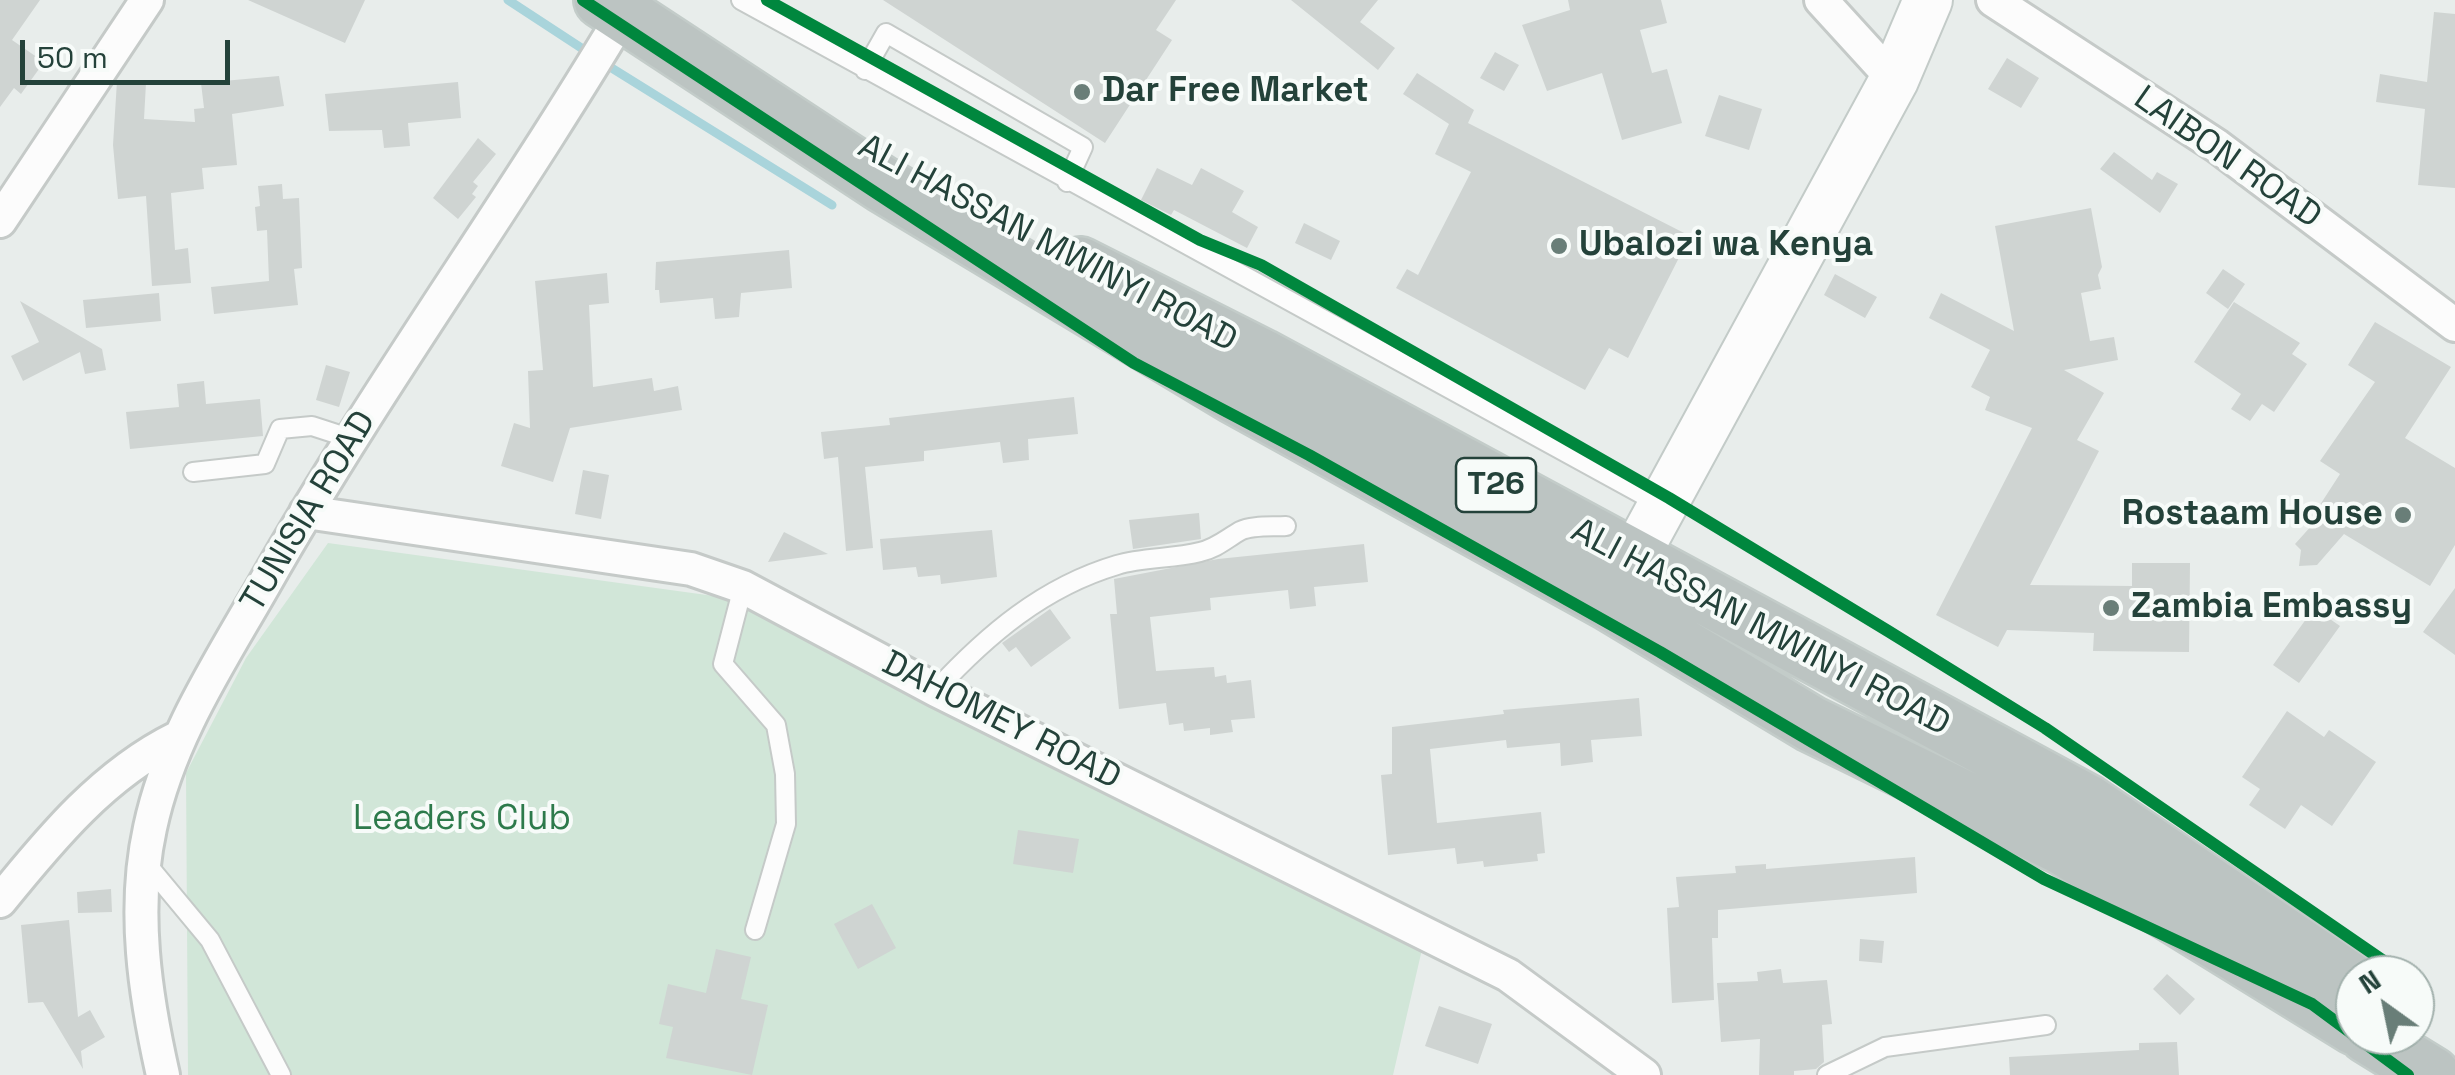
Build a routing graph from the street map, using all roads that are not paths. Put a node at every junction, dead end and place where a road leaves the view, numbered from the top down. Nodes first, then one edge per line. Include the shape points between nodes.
1 (147, 0) edge
2 (741, 0) edge
3 (1820, 0) edge
4 (1928, 0) edge
5 (1993, 0) edge
6 (622, 4) edge
7 (864, 70) junction
8 (1894, 80) junction
9 (1067, 182) junction
10 (0, 221) edge
11 (2455, 325) edge
12 (352, 439) junction
13 (193, 472) dead end
14 (306, 512) junction
15 (1286, 526) dead end
16 (1642, 545) junction
17 (744, 586) junction
18 (936, 690) junction
19 (177, 738) junction
20 (146, 863) junction
21 (0, 901) edge
22 (754, 930) dead end
23 (2335, 970) edge
24 (2335, 1016) edge
25 (2046, 1025) dead end
26 (2455, 1051) edge
27 (2400, 1055) edge
28 (163, 1075) edge
29 (281, 1075) edge
30 (1644, 1075) edge
31 (1827, 1075) edge
32 (2434, 1075) edge

1 - 10 street
2 - 7 lane
3 - 8 street
4 - 8 street
5 - 11 street, LAIBON ROAD via 2216,146
6 - 12 street, TUNISIA ROAD
6 - 16 highway, ALI HASSAN MWINYI ROAD / T26 via 898,172
7 - 9 lane
7 - 9 lane via 886,33 1083,147
8 - 16 street
9 - 16 lane
12 - 13 lane via 312,426 280,428 264,464
12 - 14 street, TUNISIA ROAD
14 - 17 street, DAHOMEY ROAD via 691,569
14 - 19 street, TUNISIA ROAD
15 - 18 lane via 1244,529 1218,547 1118,564 1068,586 990,634
16 - 23 highway, ALI HASSAN MWINYI ROAD / T26 via 2088,803
16 - 24 highway, ALI HASSAN MWINYI ROAD / T26 via 1811,724 2063,847
17 - 18 street, DAHOMEY ROAD
17 - 22 lane via 723,664 776,725 785,774 786,824
18 - 30 street, DAHOMEY ROAD via 1508,976
19 - 20 street, TUNISIA ROAD
19 - 21 street via 143,755 99,791
20 - 28 street, TUNISIA ROAD via 142,946
20 - 29 lane via 210,940
25 - 31 lane via 1885,1046
26 - 32 street
27 - 32 highway

